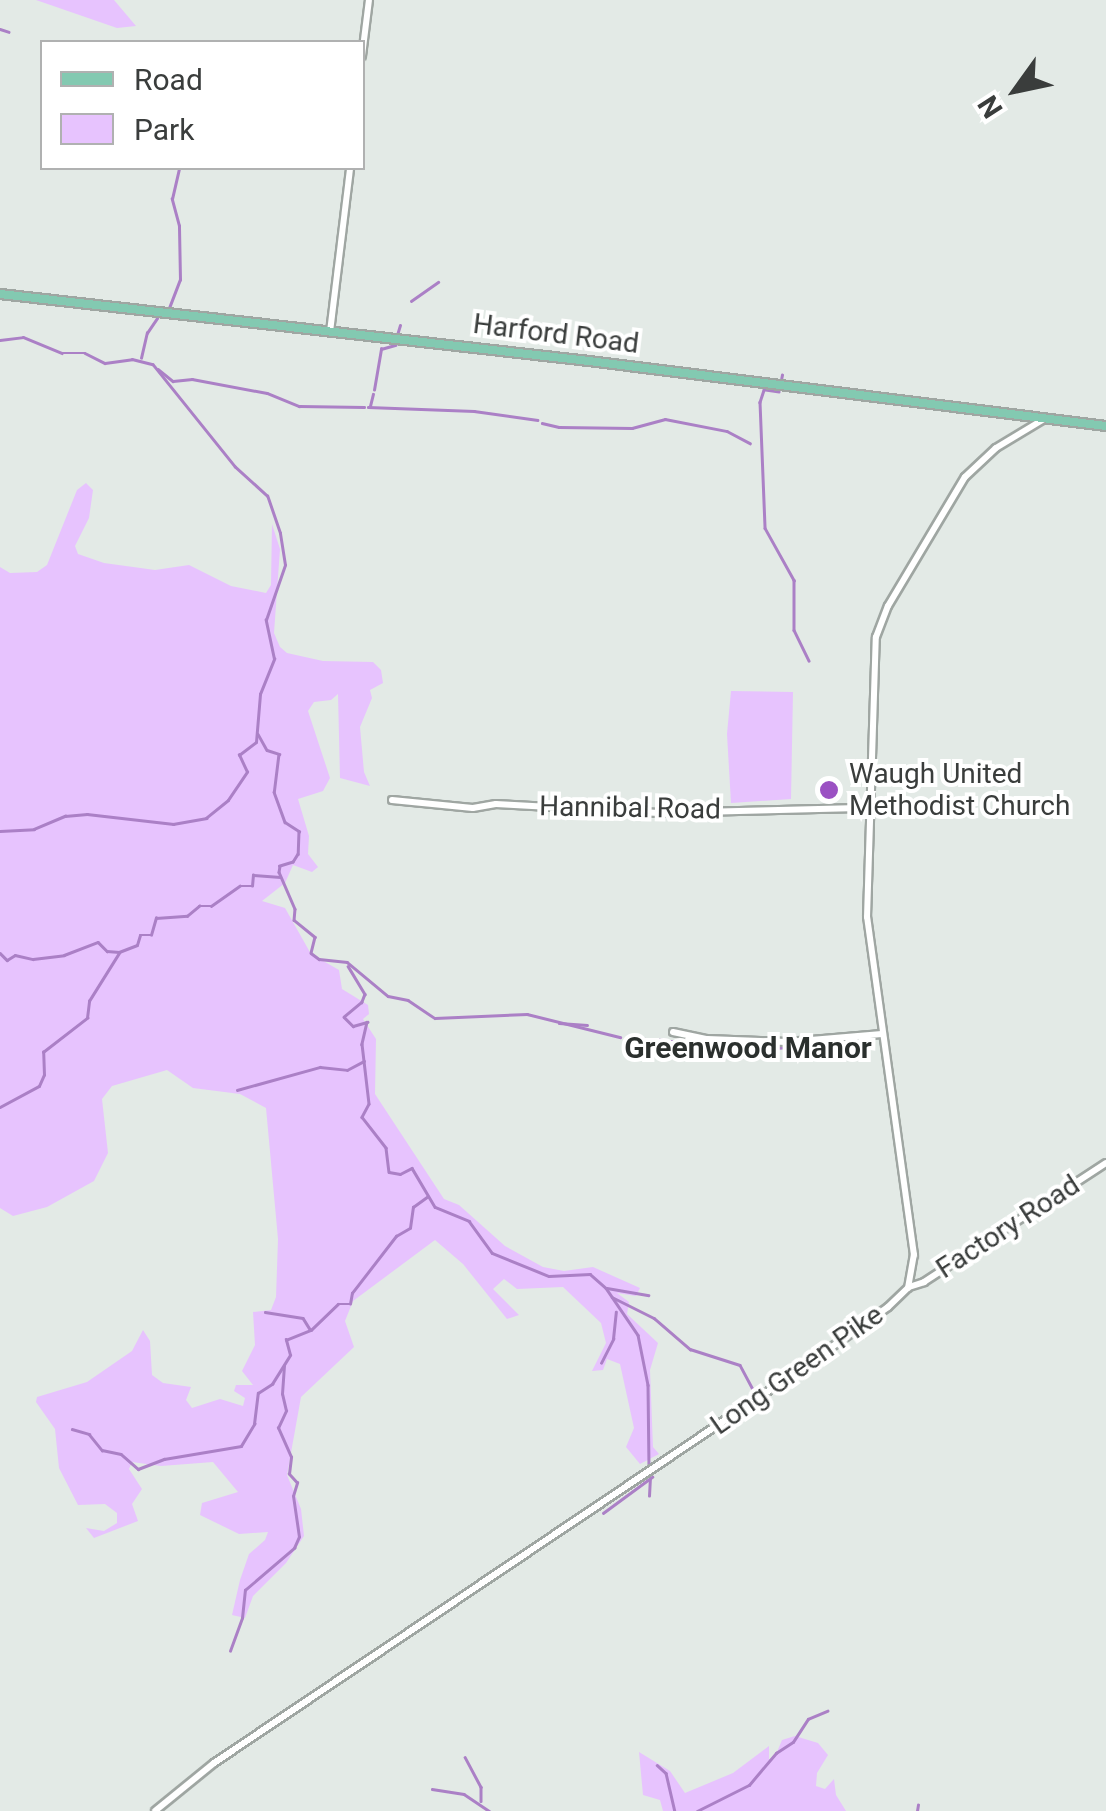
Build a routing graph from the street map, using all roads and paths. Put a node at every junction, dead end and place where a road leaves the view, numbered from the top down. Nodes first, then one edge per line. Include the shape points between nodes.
1 (368, 0) edge
2 (364, 40) edge
3 (350, 170) edge
4 (0, 294) edge
5 (330, 332) junction
6 (1044, 419) junction
7 (1106, 426) edge
8 (392, 800) dead end
9 (869, 808) junction
10 (673, 1032) dead end
11 (882, 1034) junction
12 (1106, 1163) edge
13 (908, 1288) junction
14 (156, 1811) edge

1 - 2 street
3 - 5 street
4 - 5 main road, Harford Road
5 - 6 main road, Harford Road
6 - 7 main road, Harford Road
6 - 9 street, Long Green Pike via 996,448 965,477 883,614 875,644
8 - 9 street, Hannibal Road via 659,813
9 - 11 street, Long Green Pike via 867,917
10 - 11 street via 788,1042
11 - 13 street, Long Green Pike via 914,1255
12 - 13 street, Factory Road
13 - 14 street, Long Green Pike via 798,1371 214,1763

